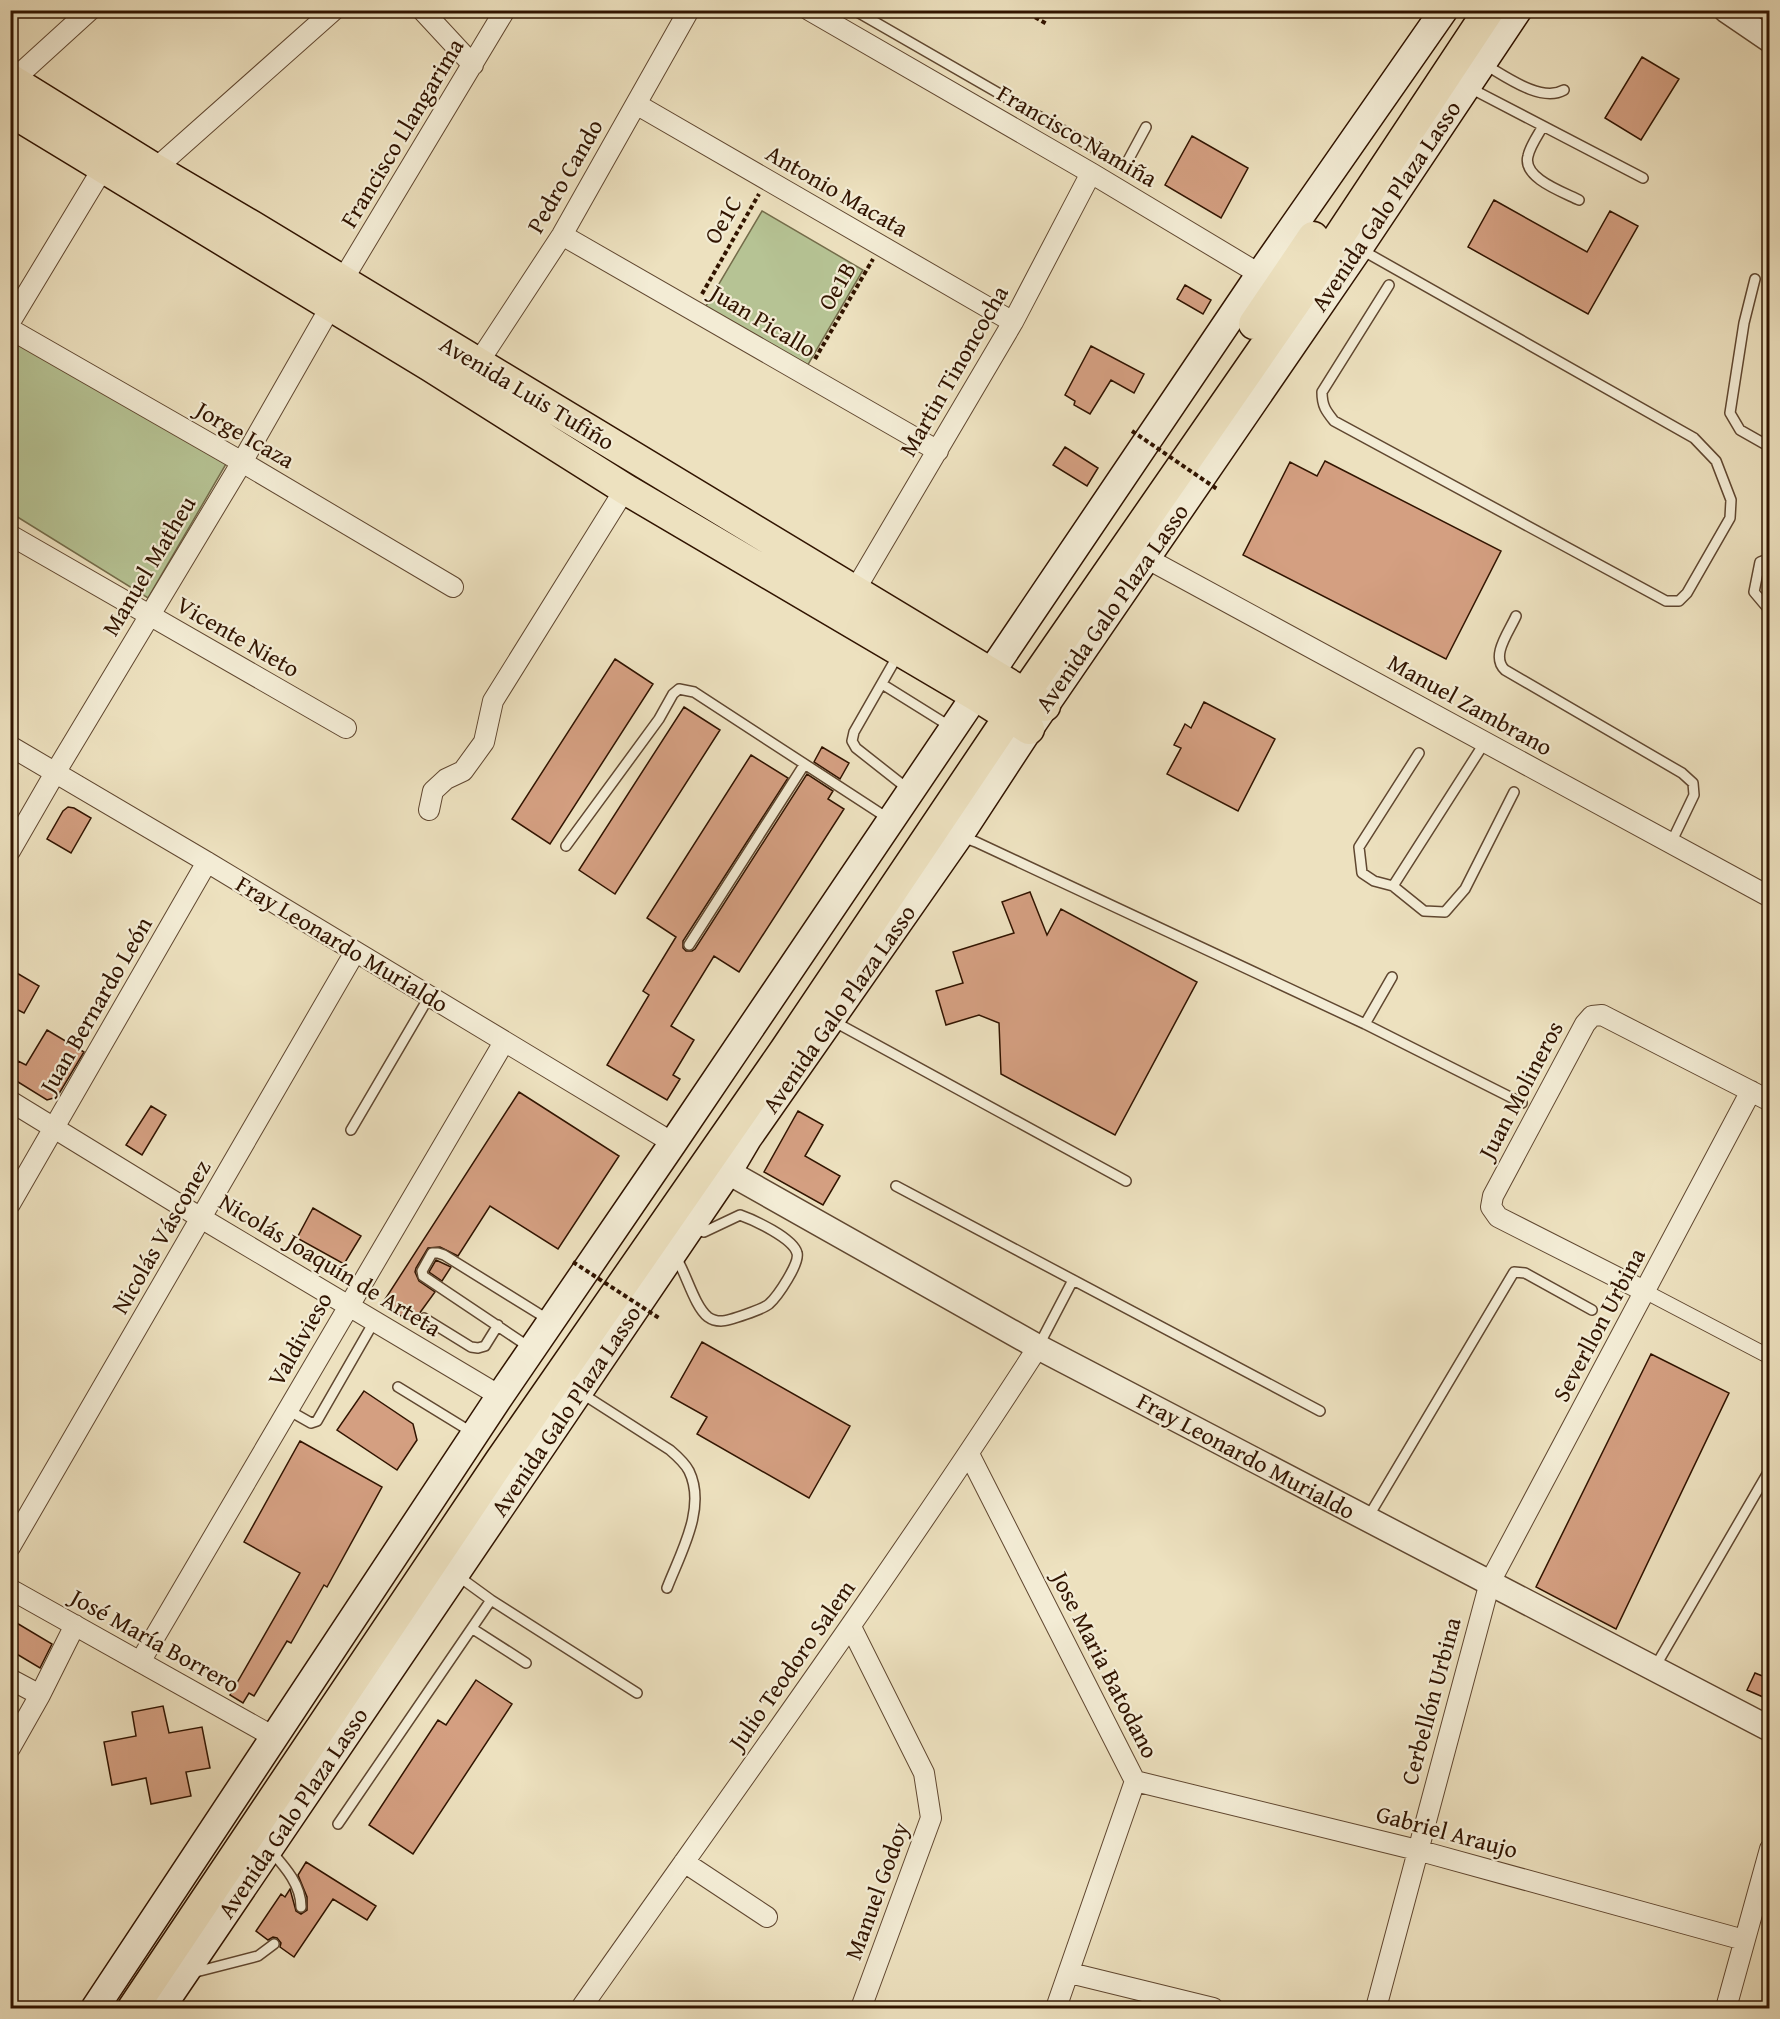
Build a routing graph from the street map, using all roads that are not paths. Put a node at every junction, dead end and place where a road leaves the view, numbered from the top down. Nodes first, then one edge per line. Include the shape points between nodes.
1 (90, 10) edge
2 (334, 10) edge
3 (423, 10) edge
4 (505, 10) edge
5 (689, 10) edge
6 (808, 10) edge
7 (854, 10) edge
8 (1444, 10) edge
9 (1465, 10) edge
10 (1489, 10) edge
11 (1518, 10) edge
12 (1726, 10) edge
13 (1770, 40) edge
14 (1482, 63) junction
15 (473, 65) junction
16 (11, 80) edge
17 (1467, 86) junction
18 (1564, 90) dead end
19 (636, 104) junction
20 (10, 111) edge
21 (1543, 126) junction
22 (1146, 127) dead end
23 (103, 168) junction
24 (155, 169) junction
25 (1091, 173) junction
26 (1643, 178) dead end
27 (1578, 200) dead end
28 (562, 235) junction
29 (245, 237) junction
30 (1359, 248) junction
31 (1755, 279) dead end
32 (1389, 285) dead end
33 (1289, 291) junction
34 (336, 293) junction
35 (10, 322) edge
36 (1013, 322) junction
37 (10, 329) edge
38 (437, 354) junction
39 (478, 363) junction
40 (1770, 447) edge
41 (938, 451) junction
42 (242, 462) junction
43 (625, 489) junction
44 (10, 535) edge
45 (1146, 558) junction
46 (1770, 558) edge
47 (453, 587) dead end
48 (855, 590) junction
49 (1770, 611) edge
50 (150, 615) junction
51 (1516, 616) dead end
52 (901, 651) junction
53 (882, 684) junction
54 (1009, 700) junction
55 (346, 729) dead end
56 (952, 729) junction
57 (1485, 742) junction
58 (10, 746) edge
59 (1419, 753) dead end
60 (804, 765) junction
61 (55, 773) junction
62 (910, 791) junction
63 (1514, 792) dead end
64 (429, 810) dead end
65 (891, 820) junction
66 (959, 836) junction
67 (1671, 843) junction
68 (567, 846) dead end
69 (10, 851) edge
70 (207, 862) junction
71 (1393, 886) junction
72 (1770, 897) edge
73 (690, 945) dead end
74 (355, 952) junction
75 (1392, 977) dead end
76 (429, 997) junction
77 (831, 1020) junction
78 (1365, 1024) junction
79 (504, 1042) junction
80 (1751, 1091) junction
81 (10, 1101) edge
82 (1770, 1101) edge
83 (1522, 1103) dead end
84 (54, 1128) junction
85 (351, 1130) dead end
86 (673, 1143) junction
87 (728, 1172) junction
88 (1126, 1181) dead end
89 (896, 1186) dead end
90 (10, 1204) edge
91 (201, 1218) junction
92 (691, 1227) junction
93 (673, 1254) junction
94 (1073, 1280) junction
95 (1646, 1292) junction
96 (349, 1305) junction
97 (1592, 1310) dead end
98 (424, 1318) dead end
99 (375, 1320) junction
100 (551, 1321) junction
101 (498, 1326) junction
102 (1038, 1347) junction
103 (532, 1349) junction
104 (1770, 1357) edge
105 (398, 1387) dead end
106 (579, 1392) junction
107 (500, 1396) junction
108 (288, 1410) junction
109 (1320, 1411) dead end
110 (475, 1434) junction
111 (969, 1454) junction
112 (1770, 1469) edge
113 (1367, 1519) junction
114 (10, 1547) edge
115 (456, 1575) junction
116 (1490, 1582) junction
117 (667, 1588) dead end
118 (10, 1590) edge
119 (491, 1600) junction
120 (75, 1625) junction
121 (851, 1627) junction
122 (473, 1629) junction
123 (140, 1662) junction
124 (526, 1663) dead end
125 (1654, 1669) junction
126 (10, 1679) edge
127 (637, 1693) dead end
128 (40, 1695) junction
129 (1770, 1729) edge
130 (274, 1737) junction
131 (10, 1748) edge
132 (1135, 1780) junction
133 (338, 1824) dead end
134 (269, 1848) junction
135 (1770, 1849) edge
136 (1417, 1850) junction
137 (684, 1862) junction
138 (301, 1907) dead end
139 (767, 1917) dead end
140 (1744, 1940) junction
141 (274, 1944) dead end
142 (1070, 1973) junction
143 (184, 1974) junction
144 (95, 2008) edge
145 (113, 2008) edge
146 (133, 2008) edge
147 (161, 2008) edge
148 (581, 2008) edge
149 (861, 2008) edge
150 (1056, 2008) edge
151 (1213, 2008) edge
152 (1376, 2008) edge
153 (1726, 2008) edge

1 - 16 street
2 - 24 street
3 - 15 street
4 - 15 street, Francisco Llangarima
5 - 19 street, Pedro Cando
6 - 25 street, Francisco Namiña
7 - 22 lane via 1125,166
8 - 33 main road, Avenida Galo Plaza Lasso
9 - 33 main road, Avenida Galo Plaza Lasso
10 - 33 main road, Avenida Galo Plaza Lasso
11 - 14 main road, Avenida Galo Plaza Lasso
12 - 13 street
14 - 17 main road, Avenida Galo Plaza Lasso
14 - 18 lane via 1536,92
15 - 34 street, Francisco Llangarima
16 - 24 main road, Avenida Luis Tufiño
17 - 21 lane
17 - 30 main road, Avenida Galo Plaza Lasso
19 - 28 street, Pedro Cando
19 - 36 street, Antonio Macata
20 - 23 main road, Avenida Luis Tufiño
21 - 26 lane
21 - 27 lane via 1528,156 1529,169 1534,177
23 - 29 main road, Avenida Luis Tufiño
23 - 35 street
24 - 29 main road, Avenida Luis Tufiño
25 - 33 street, Francisco Namiña
25 - 36 street, Martin Tinoncocha
28 - 39 street, Pedro Cando
28 - 41 street, Juan Picallo
29 - 34 main road, Avenida Luis Tufiño
30 - 32 lane via 1694,438 1716,460 1731,500 1730,519 1687,594 1679,601 1666,601 1334,421 1325,411 1322,392
30 - 33 main road, Avenida Galo Plaza Lasso
31 - 40 lane via 1730,413 1740,430
33 - 45 main road, Avenida Galo Plaza Lasso
33 - 54 main road, Avenida Galo Plaza Lasso
33 - 54 main road, Avenida Galo Plaza Lasso
34 - 38 main road, Avenida Luis Tufiño
34 - 42 street, Manuel Matheu
36 - 41 street, Martin Tinoncocha
37 - 42 street, Jorge Icaza
38 - 39 main road, Avenida Luis Tufiño
38 - 43 main road, Avenida Luis Tufiño
39 - 48 main road, Avenida Luis Tufiño
41 - 48 street, Martin Tinoncocha
42 - 47 street, Jorge Icaza
42 - 50 street, Manuel Matheu
43 - 52 main road, Avenida Luis Tufiño
43 - 64 street via 493,701 484,742 463,771 446,779 434,792
44 - 50 street, Vicente Nieto
45 - 54 main road, Avenida Galo Plaza Lasso
45 - 57 street, Manuel Zambrano
46 - 49 lane via 1760,562 1754,592
48 - 54 main road, Avenida Luis Tufiño
50 - 55 street, Vicente Nieto
50 - 61 street, Manuel Matheu
51 - 67 lane via 1498,656 1499,665 1693,783 1694,795
52 - 53 lane
52 - 54 main road, Avenida Luis Tufiño
53 - 56 lane
53 - 62 lane via 852,741
54 - 56 main road, Avenida Galo Plaza Lasso
54 - 66 main road, Avenida Galo Plaza Lasso
54 - 145 main road, Avenida Galo Plaza Lasso via 420,1548 279,1765
54 - 146 main road, Avenida Galo Plaza Lasso via 902,874 785,1050 487,1481
56 - 62 main road, Avenida Galo Plaza Lasso
57 - 67 street, Manuel Zambrano
57 - 71 lane
58 - 61 street, Fray Leonardo Murialdo
59 - 71 lane via 1359,847 1362,873
60 - 65 lane
60 - 68 lane via 694,692 679,689
60 - 73 lane
61 - 69 street, Manuel Matheu
61 - 70 street, Fray Leonardo Murialdo
62 - 65 main road, Avenida Galo Plaza Lasso
63 - 71 lane via 1465,889 1445,912 1424,911
65 - 86 main road, Avenida Galo Plaza Lasso
66 - 77 main road, Avenida Galo Plaza Lasso
66 - 78 lane
67 - 72 street, Manuel Zambrano
70 - 74 street, Fray Leonardo Murialdo
70 - 84 street, Juan Bernardo León
74 - 76 street, Fray Leonardo Murialdo
74 - 91 street, Nicolás Vásconez
75 - 78 lane
76 - 79 street, Fray Leonardo Murialdo
76 - 85 lane
77 - 87 main road, Avenida Galo Plaza Lasso
77 - 88 lane
78 - 83 lane
79 - 86 street, Fray Leonardo Murialdo
79 - 96 street, Valdivieso
80 - 82 street, Juan Molineros
80 - 95 street, Severllon Urbina
80 - 95 street, Juan Molineros via 1602,1015 1592,1016 1498,1186 1491,1207 1498,1217
81 - 84 street, Nicolás Joaquín de Arteta
84 - 90 street, Juan Bernardo León
84 - 91 street, Nicolás Joaquín de Arteta
86 - 100 main road, Avenida Galo Plaza Lasso
87 - 92 main road, Avenida Galo Plaza Lasso
87 - 102 street, Fray Leonardo Murialdo
89 - 94 lane
91 - 96 street, Nicolás Joaquín de Arteta
91 - 114 street, Nicolás Vásconez
92 - 93 main road, Avenida Galo Plaza Lasso
92 - 93 lane via 704,1232 740,1215 792,1244 797,1264 768,1305 716,1321 703,1311
93 - 106 main road, Avenida Galo Plaza Lasso
94 - 102 lane
94 - 109 lane
95 - 104 street
95 - 116 street, Severllon Urbina
96 - 99 street, Nicolás Joaquín de Arteta
96 - 108 street, Valdivieso
97 - 113 lane via 1525,1273 1514,1272
98 - 101 lane via 478,1348 485,1346
99 - 107 street, Nicolás Joaquín de Arteta
99 - 108 lane via 317,1421 311,1423
100 - 101 lane via 444,1255 432,1253 423,1276
100 - 103 main road, Avenida Galo Plaza Lasso
101 - 103 lane
102 - 111 street, Julio Teodoro Salem
102 - 113 street, Fray Leonardo Murialdo
103 - 107 main road, Avenida Galo Plaza Lasso
105 - 110 lane
106 - 115 main road, Avenida Galo Plaza Lasso
106 - 117 lane via 670,1450 689,1471 695,1500 690,1527
107 - 110 main road, Avenida Galo Plaza Lasso
108 - 123 street, Valdivieso
110 - 130 main road, Avenida Galo Plaza Lasso
111 - 121 street, Julio Teodoro Salem
111 - 132 street, Jose Maria Batodano
112 - 125 lane
113 - 116 street, Fray Leonardo Murialdo
115 - 119 lane
115 - 134 main road, Avenida Galo Plaza Lasso
116 - 125 street, Fray Leonardo Murialdo
116 - 136 street, Cerbellón Urbina
118 - 120 street, José María Borrero
119 - 122 lane
119 - 127 lane
120 - 123 street, José María Borrero
120 - 128 street
121 - 137 street, Julio Teodoro Salem
121 - 149 street, Manuel Godoy via 924,1773 931,1818
122 - 124 lane
122 - 133 lane
123 - 130 street, José María Borrero
125 - 129 street, Fray Leonardo Murialdo
126 - 128 street
128 - 131 street
130 - 144 main road, Avenida Galo Plaza Lasso
132 - 136 street, Gabriel Araujo
132 - 142 street, Jose Maria Batodano
134 - 138 lane via 296,1884
134 - 143 main road, Avenida Galo Plaza Lasso
135 - 140 street
136 - 140 street, Gabriel Araujo
136 - 152 street, Cerbellón Urbina
137 - 139 street
137 - 148 street, Julio Teodoro Salem
140 - 153 street
141 - 143 lane via 258,1956
142 - 150 street, Jose Maria Batodano
142 - 151 street
143 - 147 main road, Avenida Galo Plaza Lasso

